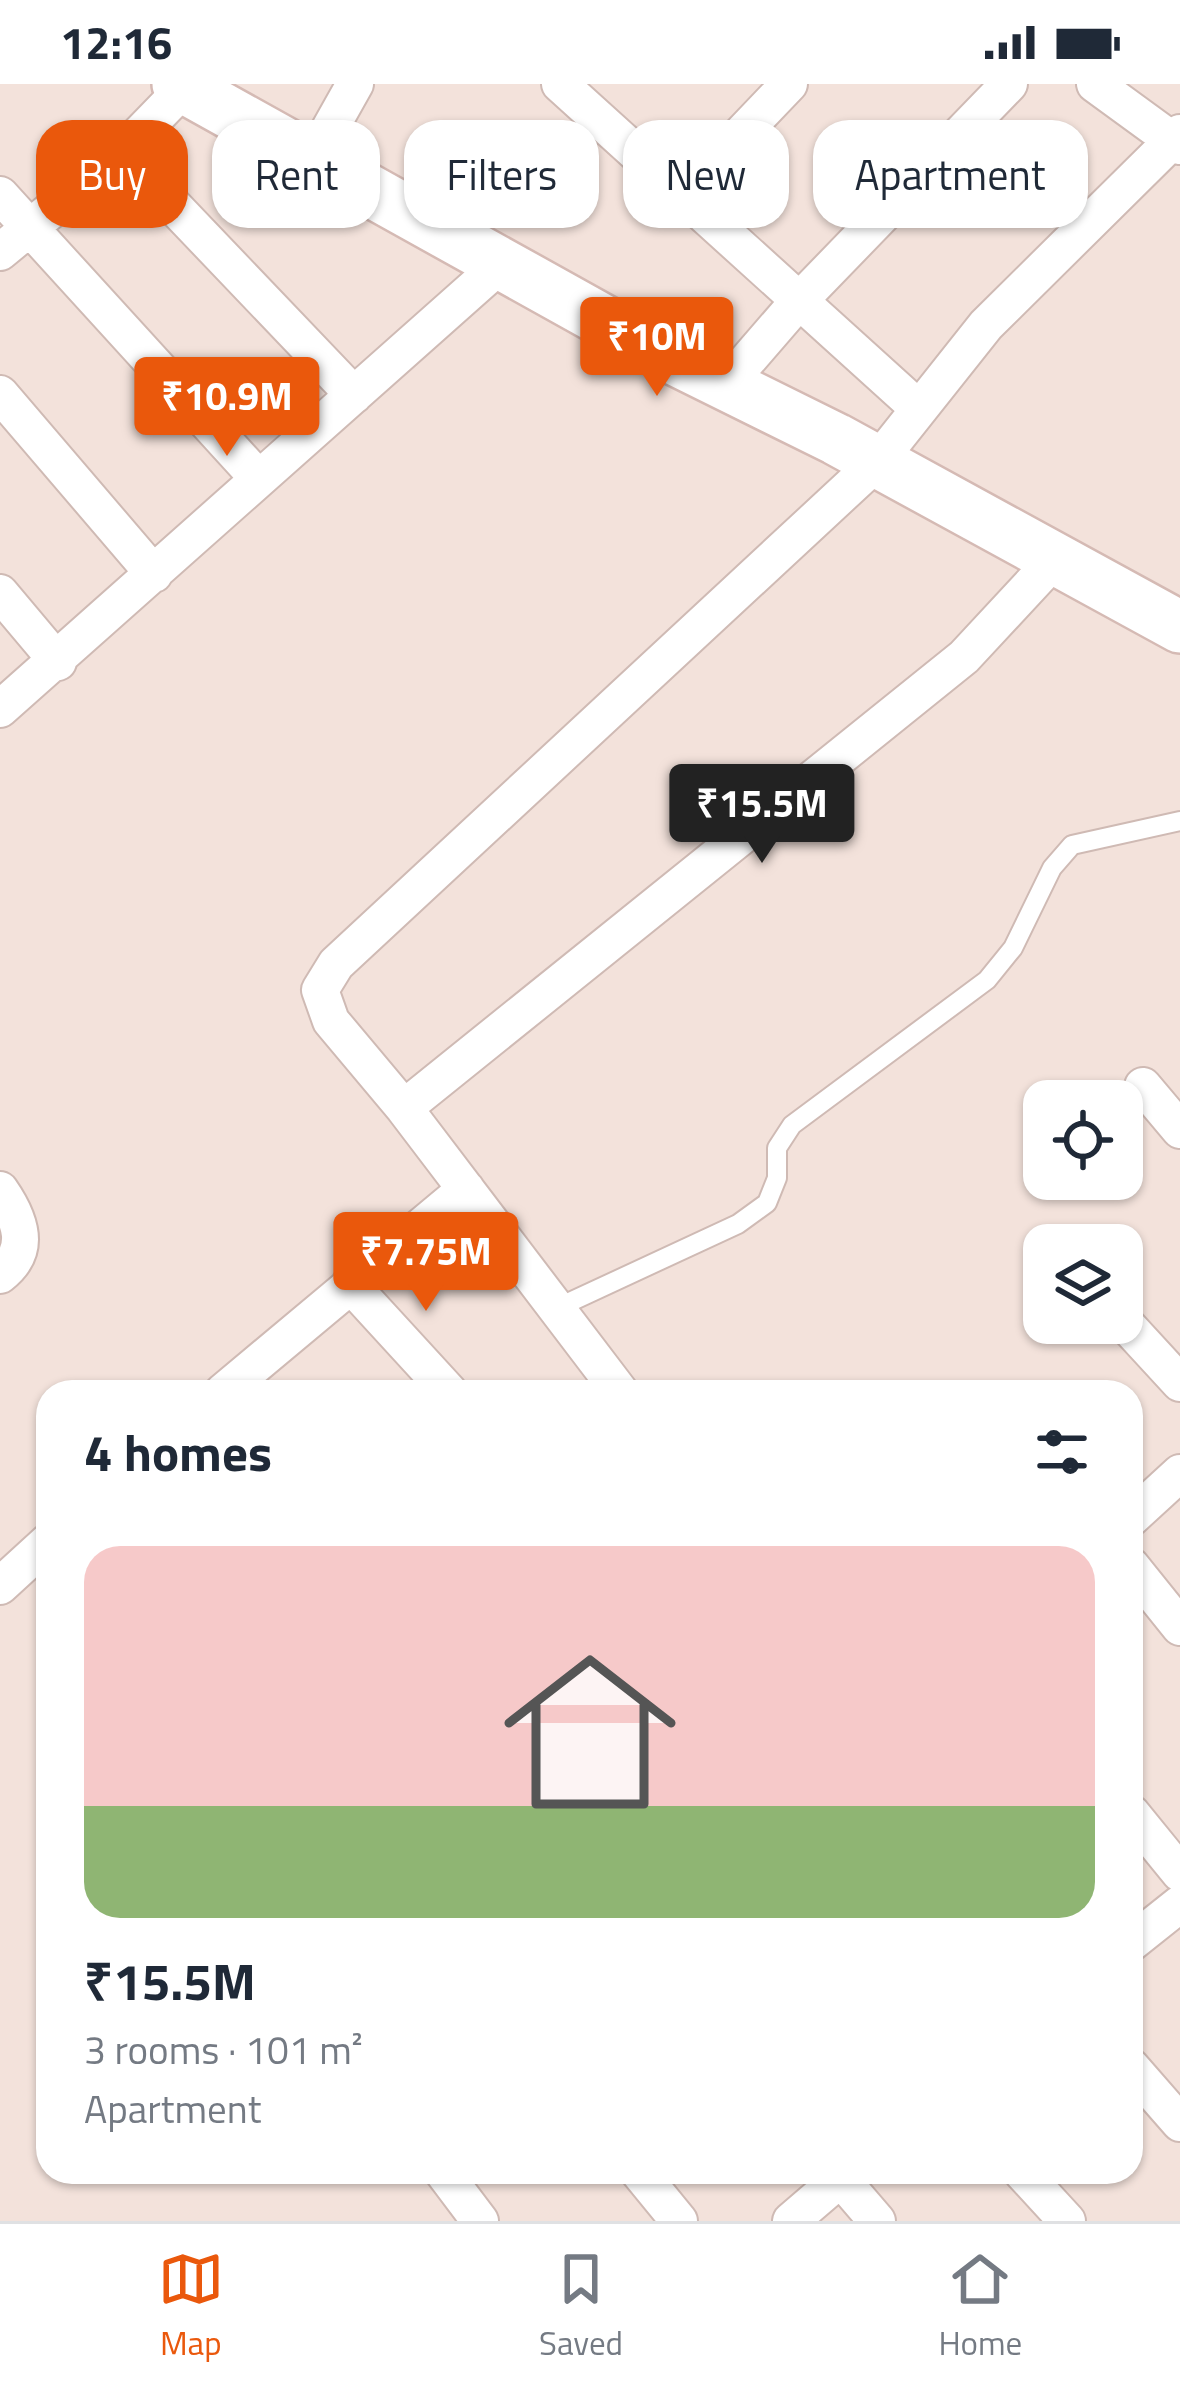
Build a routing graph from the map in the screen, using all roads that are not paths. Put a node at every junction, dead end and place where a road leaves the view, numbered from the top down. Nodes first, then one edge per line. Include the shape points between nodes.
1 (356, 84) edge
2 (789, 84) edge
3 (1009, 84) edge
4 (1095, 84) edge
5 (184, 85) edge
6 (574, 89) edge
7 (152, 120) edge
8 (247, 120) edge
9 (335, 120) edge
10 (755, 120) edge
11 (623, 136) edge
12 (1178, 140) edge
13 (0, 195) edge
14 (380, 195) edge
15 (36, 221) edge
16 (188, 221) edge
17 (28, 227) junction
18 (719, 228) edge
19 (0, 252) edge
20 (500, 264) junction
21 (797, 303) junction
22 (726, 385) junction
23 (0, 394) edge
24 (355, 395) junction
25 (918, 409) junction
26 (878, 461) junction
27 (259, 479) junction
28 (1055, 558) junction
29 (154, 574) junction
30 (0, 593) edge
31 (1180, 627) edge
32 (58, 662) junction
33 (0, 709) edge
34 (1180, 821) edge
35 (1143, 1086) dead end
36 (404, 1108) junction
37 (1180, 1130) edge
38 (466, 1189) junction
39 (0, 1190) edge
40 (0, 1275) edge
41 (350, 1284) junction
42 (556, 1308) junction
43 (1143, 1343) edge
44 (238, 1380) edge
45 (438, 1380) edge
46 (611, 1380) edge
47 (1180, 1383) edge
48 (1180, 1473) edge
49 (1143, 1507) edge
50 (36, 1557) edge
51 (1143, 1581) edge
52 (0, 1586) edge
53 (1180, 1628) edge
54 (1143, 1828) edge
55 (1180, 1873) edge
56 (1180, 1904) edge
57 (1143, 1933) edge
58 (1143, 2081) edge
59 (1180, 2123) edge
60 (451, 2184) edge
61 (649, 2184) edge
62 (830, 2184) edge
63 (849, 2184) edge
64 (1033, 2184) edge
65 (480, 2221) edge
66 (679, 2221) edge
67 (791, 2221) edge
68 (877, 2221) edge
69 (1067, 2221) edge

1 - 9 street
2 - 10 street
3 - 21 street
4 - 12 street
5 - 7 street
5 - 8 main road
6 - 11 street
12 - 25 street via 1046,261
13 - 17 street
14 - 20 main road
15 - 17 street
16 - 24 street
17 - 19 street
17 - 27 street
18 - 21 street
20 - 22 main road
20 - 24 street
21 - 22 street
21 - 25 street
22 - 26 main road
23 - 29 street
24 - 27 street
25 - 26 street
26 - 28 main road
26 - 36 street via 336,964 320,990 331,1021
27 - 29 street
28 - 31 main road
28 - 36 street via 964,657
29 - 32 street
30 - 32 street
32 - 33 street
34 - 42 lane via 1072,845 987,980 792,1124 777,1148 766,1204
35 - 37 street
36 - 38 street
38 - 41 street
38 - 42 street
39 - 40 street via 22,1241
41 - 44 street
41 - 45 street
42 - 46 street
43 - 47 street
48 - 49 street
50 - 52 street
51 - 53 street
54 - 55 street
56 - 57 street
58 - 59 street
60 - 65 street
61 - 66 street
62 - 67 street
63 - 68 street
64 - 69 street

